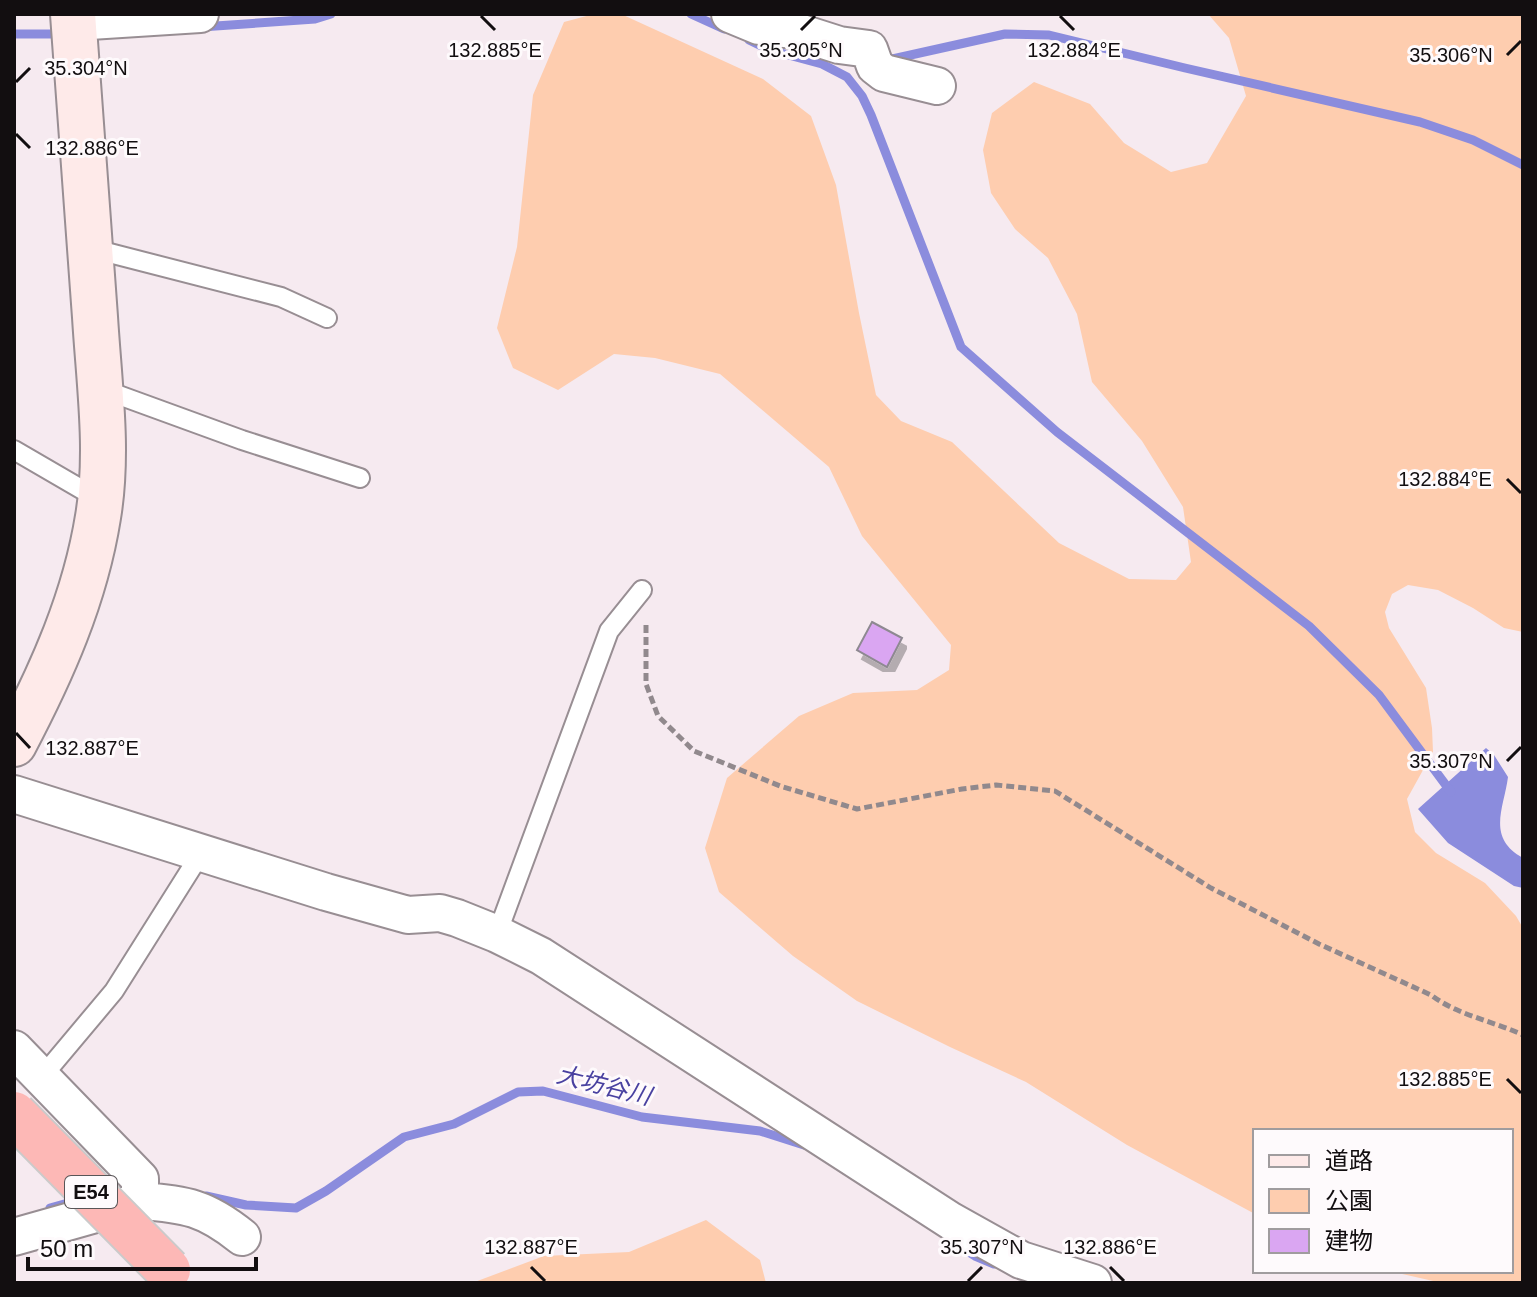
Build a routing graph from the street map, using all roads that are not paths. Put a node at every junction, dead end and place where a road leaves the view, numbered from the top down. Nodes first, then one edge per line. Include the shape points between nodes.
1 (200, 14) edge
2 (730, 14) edge
3 (74, 18) edge
4 (937, 86) dead end
5 (90, 248) junction
6 (327, 318) dead end
7 (100, 388) junction
8 (14, 450) edge
9 (360, 478) dead end
10 (100, 500) junction
11 (637, 596) road end
12 (14, 744) edge
13 (14, 794) edge
14 (201, 853) junction
15 (497, 934) junction
16 (14, 1049) edge
17 (41, 1078) junction
18 (14, 1114) edge
19 (140, 1201) junction
20 (14, 1237) edge
21 (242, 1237) dead end
22 (168, 1270) dead end
23 (1093, 1283) edge

1 - 3 street
2 - 4 street via 839,45 872,58 884,73
3 - 5 street
5 - 6 lane via 281,297
5 - 7 street
7 - 9 lane
7 - 10 street
8 - 10 lane
10 - 12 street via 74,613
11 - 15 lane via 609,631
13 - 14 street
14 - 15 street via 408,915 440,913
14 - 17 lane via 114,991
15 - 23 street via 541,956 951,1221 1021,1260
16 - 17 street
17 - 19 street via 140,1179
18 - 22 highway, E54, bridge
19 - 20 street
19 - 21 street via 177,1203 203,1212

